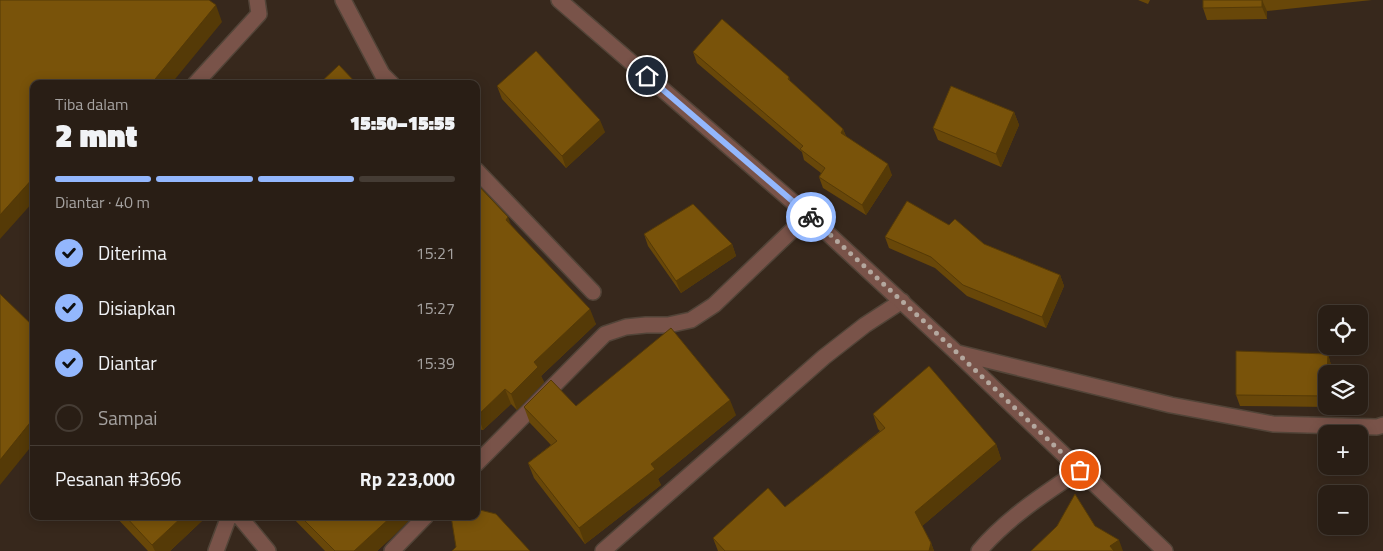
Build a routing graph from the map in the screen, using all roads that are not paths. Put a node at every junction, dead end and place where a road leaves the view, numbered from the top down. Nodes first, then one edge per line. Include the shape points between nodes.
1 (257, 0) edge
2 (343, 0) edge
3 (559, 0) edge
4 (199, 80) edge
5 (388, 80) edge
6 (480, 174) edge
7 (808, 215) junction
8 (592, 292) dead end
9 (902, 301) junction
10 (957, 353) junction
11 (1383, 425) edge
12 (480, 460) edge
13 (1080, 470) junction
14 (228, 520) edge
15 (242, 520) edge
16 (422, 520) edge
17 (216, 551) edge
18 (268, 551) edge
19 (392, 551) edge
20 (603, 551) edge
21 (979, 551) edge
22 (1165, 551) edge

1 - 4 street via 259,14
2 - 5 street
3 - 7 street
6 - 8 street
7 - 9 street
7 - 12 street via 714,305 691,320 668,325 626,327 605,334
9 - 10 street
9 - 20 street via 824,357
10 - 11 street via 1171,405 1274,424
10 - 13 street
13 - 21 street via 1013,518
13 - 22 street
14 - 17 street
15 - 18 street
16 - 19 street

